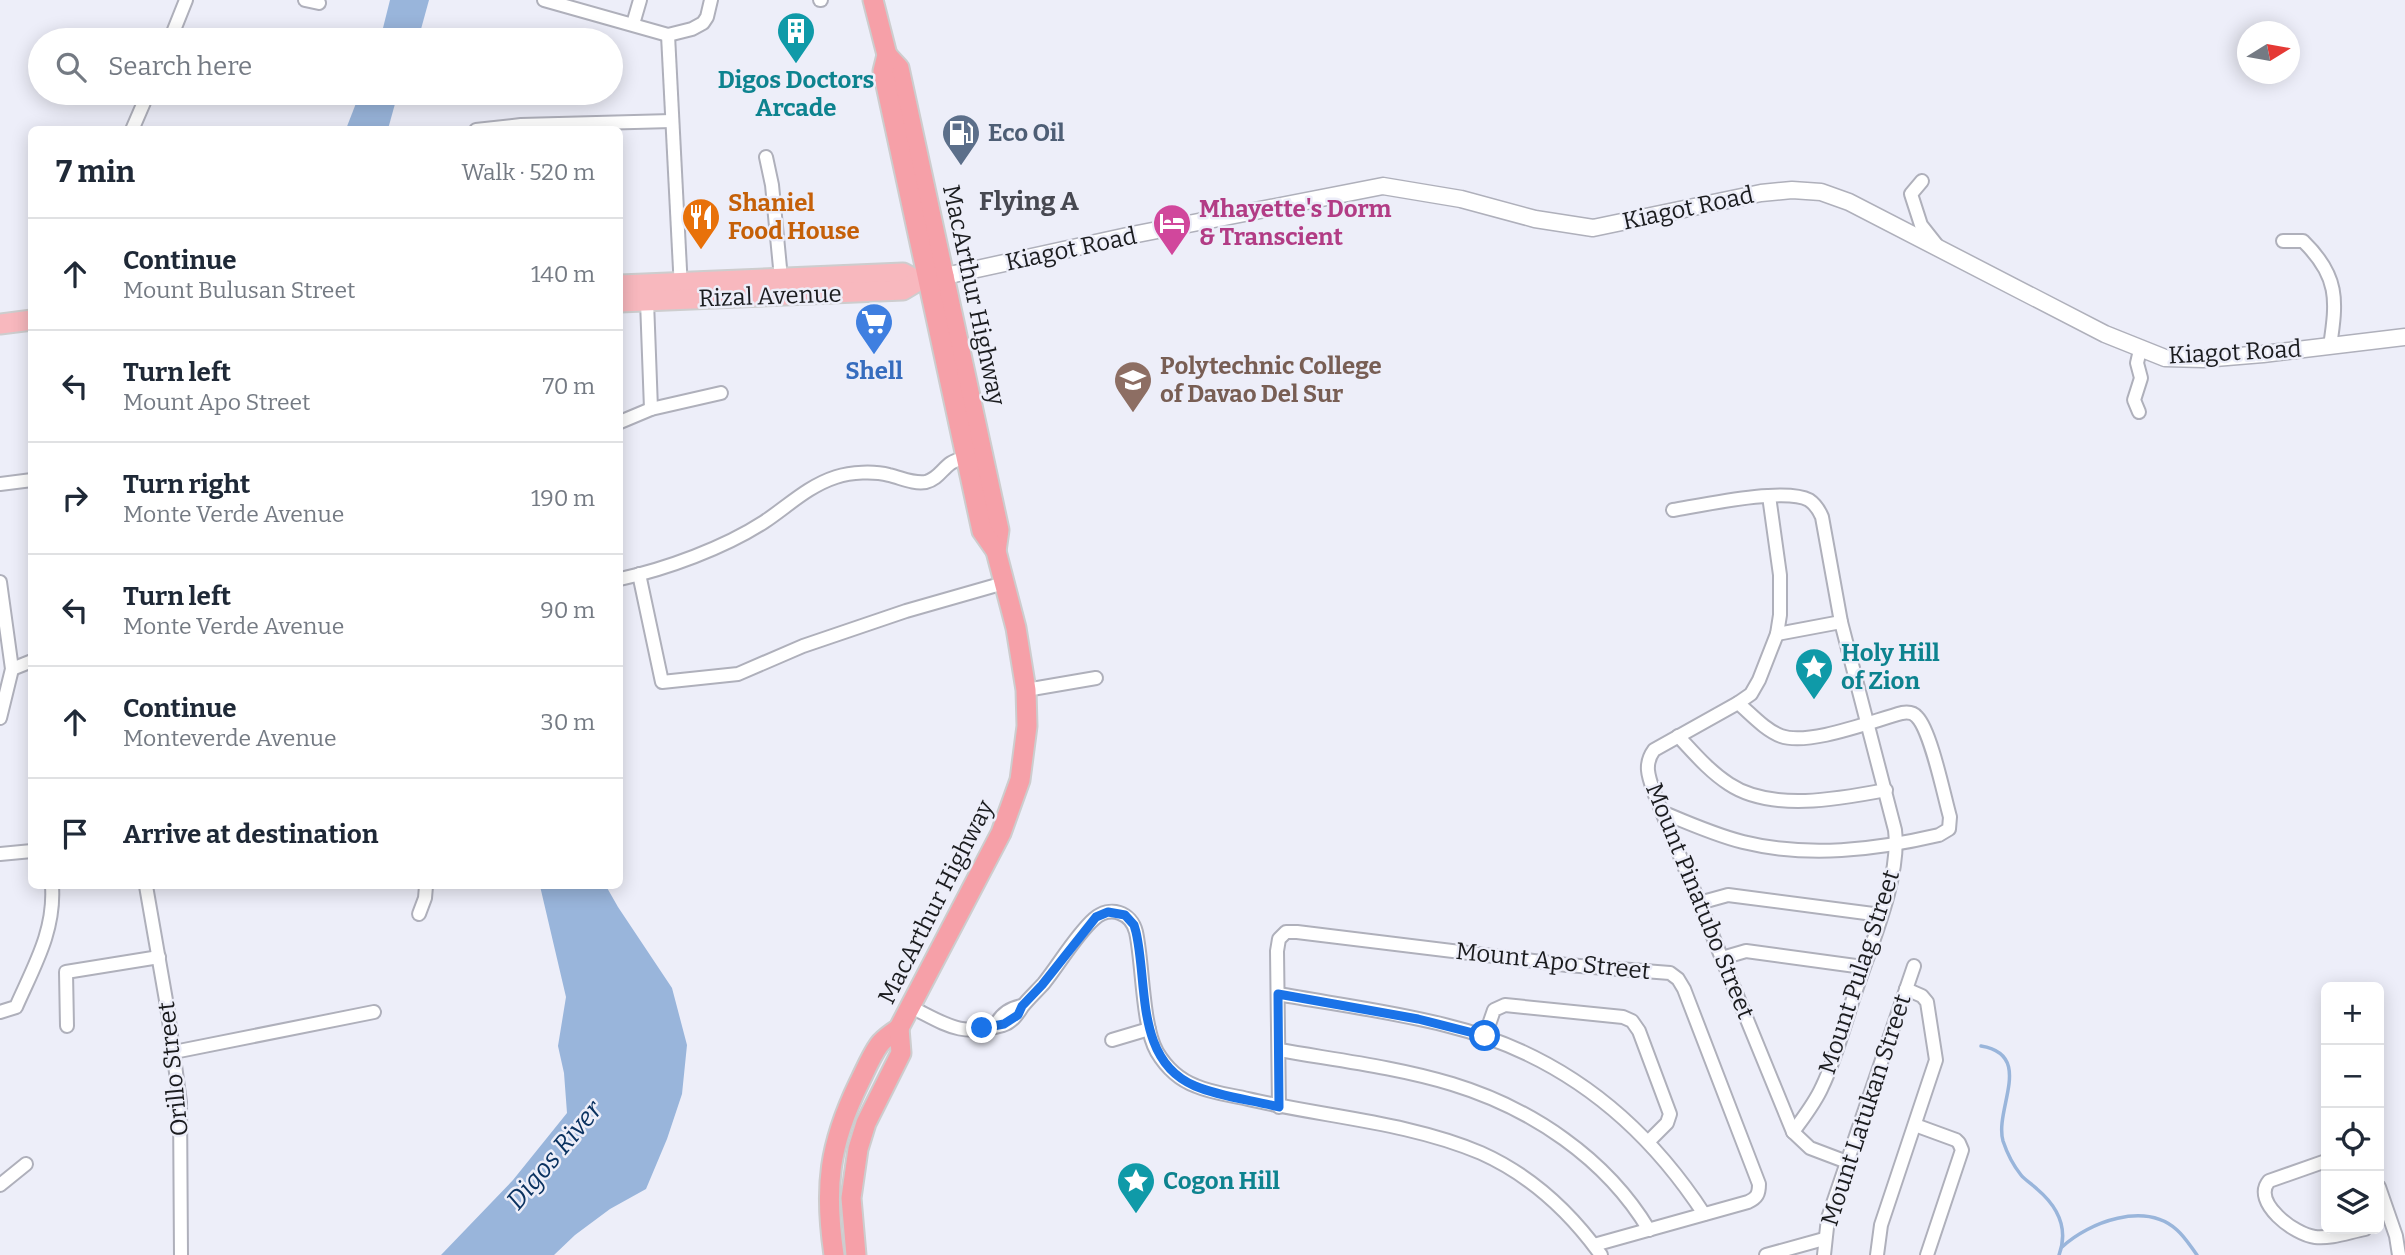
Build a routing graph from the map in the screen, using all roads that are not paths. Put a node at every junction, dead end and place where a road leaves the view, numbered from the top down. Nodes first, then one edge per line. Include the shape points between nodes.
1 (186, 0) edge
2 (305, 0) edge
3 (544, 0) edge
4 (594, 0) edge
5 (640, 0) edge
6 (711, 0) edge
7 (873, 0) edge
8 (319, 3) dead end
9 (591, 13) junction
10 (633, 24) junction
11 (175, 28) edge
12 (668, 35) junction
13 (143, 105) edge
14 (672, 121) junction
15 (134, 126) edge
16 (512, 126) edge
17 (766, 157) dead end
18 (1922, 181) dead end
19 (2283, 241) dead end
20 (1940, 250) junction
21 (781, 278) junction
22 (930, 279) junction
23 (623, 285) edge
24 (681, 291) junction
25 (647, 301) junction
26 (623, 303) edge
27 (28, 320) edge
28 (0, 324) edge
29 (2405, 337) edge
30 (2330, 346) junction
31 (2140, 350) junction
32 (721, 393) dead end
33 (651, 409) junction
34 (2139, 412) dead end
35 (623, 421) edge
36 (973, 456) junction
37 (28, 481) edge
38 (0, 485) edge
39 (1769, 496) junction
40 (1674, 510) dead end
41 (639, 574) junction
42 (623, 578) edge
43 (0, 582) edge
44 (1004, 583) junction
45 (1841, 622) junction
46 (1777, 634) junction
47 (28, 663) edge
48 (12, 669) junction
49 (1096, 678) dead end
50 (1026, 690) junction
51 (1738, 703) junction
52 (0, 718) edge
53 (1868, 722) junction
54 (1678, 736) junction
55 (1886, 790) junction
56 (1662, 812) junction
57 (1897, 845) junction
58 (28, 851) edge
59 (0, 854) edge
60 (52, 889) edge
61 (147, 889) edge
62 (426, 889) edge
63 (1699, 903) junction
64 (418, 914) dead end
65 (1881, 915) junction
66 (159, 957) junction
67 (1722, 958) junction
68 (1914, 966) dead end
69 (1863, 967) junction
70 (1906, 989) junction
71 (1278, 994) junction
72 (911, 1007) junction
73 (0, 1012) edge
74 (374, 1012) dead end
75 (67, 1026) dead end
76 (900, 1028) junction
77 (1149, 1029) junction
78 (1485, 1036) junction
79 (1112, 1040) dead end
80 (1279, 1050) junction
81 (174, 1052) junction
82 (1279, 1107) junction
83 (1915, 1125) junction
84 (1793, 1132) junction
85 (1648, 1142) junction
86 (1847, 1162) junction
87 (2321, 1163) edge
88 (26, 1164) dead end
89 (0, 1185) edge
90 (1704, 1214) junction
91 (2385, 1224) edge
92 (1649, 1230) junction
93 (2341, 1234) edge
94 (1825, 1239) junction
95 (1598, 1250) edge
96 (181, 1255) edge
97 (834, 1255) edge
98 (856, 1255) edge
99 (1766, 1255) edge
100 (1824, 1255) edge
101 (1877, 1255) edge
102 (1927, 1255) edge
103 (2399, 1255) edge

1 - 11 street
2 - 8 street
3 - 9 street
4 - 9 street
5 - 10 street
6 - 12 street via 703,23
7 - 22 highway, MacArthur Highway via 887,55 883,71
9 - 10 street
10 - 12 street
12 - 14 street
13 - 15 street
14 - 16 street
14 - 24 street
17 - 21 street
18 - 20 street via 1910,194 1921,225
19 - 30 street via 2303,242 2319,257 2333,286
20 - 22 street, Kiagot Road via 1821,192 1761,192 1593,228 1383,186
20 - 31 street, Kiagot Road
21 - 22 main road, Rizal Avenue via 903,273
21 - 24 main road, Rizal Avenue
22 - 24 main road, Rizal Avenue via 903,290
22 - 36 highway, MacArthur Highway
23 - 24 main road, Rizal Avenue
24 - 25 main road, Rizal Avenue
25 - 26 main road, Rizal Avenue
25 - 33 street
27 - 28 main road
29 - 30 street, Kiagot Road
30 - 31 street, Kiagot Road via 2182,360
31 - 34 street via 2141,378 2134,400
32 - 33 street
33 - 35 street
36 - 41 street via 954,461 926,482 886,474 838,476 727,541
36 - 44 highway, MacArthur Highway via 999,530 996,551
37 - 38 street
39 - 40 street
39 - 45 street, Mount Pulag Street via 1788,495 1816,506 1822,517
39 - 46 street, Mount Pinatubo Street via 1780,575
41 - 42 street
41 - 44 street via 662,682 738,674 867,624
43 - 48 street
44 - 50 highway, MacArthur Highway
45 - 46 street
45 - 53 street, Mount Pulag Street
46 - 51 street, Mount Pinatubo Street via 1755,688
47 - 48 street
48 - 52 street
49 - 50 street
50 - 72 highway, MacArthur Highway via 1025,754 1014,802
51 - 53 street via 1772,732 1791,738 1815,737
51 - 54 street, Mount Pinatubo Street
53 - 55 street, Mount Pulag Street
53 - 57 street via 1902,713 1918,718 1951,817 1949,829 1939,835
54 - 55 street via 1731,786 1772,800 1842,798
54 - 56 street, Mount Pinatubo Street via 1654,750 1648,760 1647,771
55 - 57 street, Mount Pulag Street
56 - 57 street via 1742,842 1773,848 1837,851
56 - 63 street, Mount Pinatubo Street
57 - 65 street, Mount Pulag Street
58 - 59 street
60 - 73 street via 45,942 16,1007
61 - 66 street, Orillo Street
62 - 64 street
63 - 65 street via 1728,895
63 - 67 street, Mount Pinatubo Street
65 - 69 street, Mount Pulag Street
66 - 75 street via 66,972
66 - 81 street, Orillo Street
67 - 69 street via 1746,951
67 - 84 street, Mount Pinatubo Street
68 - 70 street, Mount Latukan Street
69 - 84 street, Mount Pulag Street via 1822,1088
70 - 83 street via 1927,1002 1936,1054
70 - 86 street, Mount Latukan Street
71 - 78 street
71 - 80 street, Mount Apo Street
71 - 90 street, Mount Apo Street via 1277,944 1290,931 1670,973 1684,989 1759,1184 1753,1200
72 - 76 highway, MacArthur Highway
72 - 77 street via 960,1030 1004,1024 1018,1015 1096,917 1119,912 1130,919 1136,932
74 - 81 street
76 - 97 highway, MacArthur Highway via 880,1044 835,1143 828,1217
76 - 98 highway, MacArthur Highway via 901,1053 858,1149 851,1198
77 - 79 street
77 - 82 street via 1155,1050 1185,1081
78 - 85 street via 1559,1071 1606,1102
78 - 85 street via 1494,1010 1505,1004 1632,1021 1670,1109 1667,1123
80 - 82 street, Mount Apo Street
80 - 92 street via 1436,1079 1512,1108 1584,1154 1622,1193
81 - 96 street, Orillo Street via 180,1102
82 - 95 street via 1403,1130 1479,1153 1526,1178 1552,1199
83 - 101 street via 1881,1225
83 - 102 street via 1956,1140 1962,1150
84 - 86 street via 1805,1145
85 - 90 street
86 - 94 street, Mount Latukan Street
87 - 93 street via 2269,1181 2264,1199 2269,1208 2307,1235
88 - 89 street
90 - 92 street, Mount Apo Street
91 - 103 street
92 - 95 street, Mount Apo Street
94 - 99 street
94 - 100 street, Mount Latukan Street

